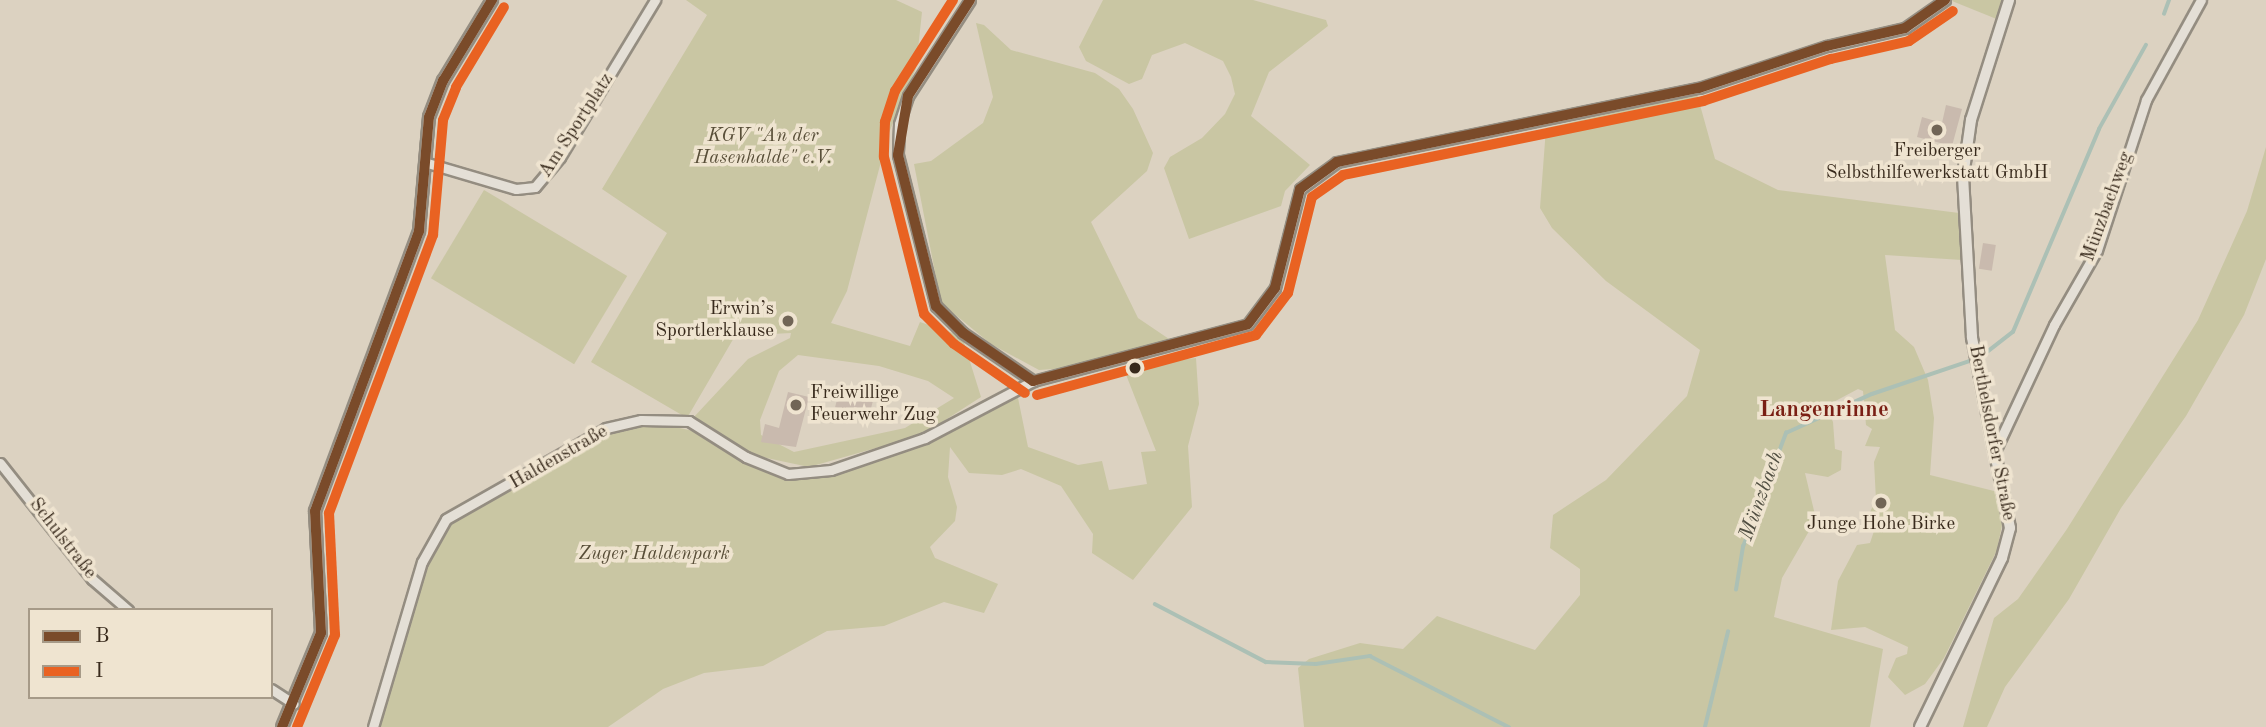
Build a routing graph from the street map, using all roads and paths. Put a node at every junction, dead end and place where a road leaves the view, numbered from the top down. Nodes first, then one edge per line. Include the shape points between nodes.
1 (492, 0) edge
2 (655, 0) edge
3 (970, 0) edge
4 (1945, 0) edge
5 (2010, 0) edge
6 (2201, 0) edge
7 (424, 162) junction
8 (1033, 381) junction
9 (1995, 451) junction
10 (0, 463) edge
11 (126, 608) edge
12 (273, 690) edge
13 (294, 704) junction
14 (282, 727) edge
15 (289, 727) edge
16 (373, 727) edge
17 (1920, 727) edge

1 - 7 street via 443,82 429,117
2 - 7 street, Am Sportplatz via 560,157 535,187 516,189
3 - 8 street via 908,96 898,124 898,155 936,306 963,333
4 - 8 street, Haldenstraße via 1905,28 1827,46 1699,88 1338,162 1300,189 1275,288 1248,324
5 - 9 street, Berthelsdorfer Straße via 1971,120 1963,177 1972,337
6 - 9 street, Münzbachweg via 2146,100 2097,250 2054,325
7 - 13 street via 419,231 315,512 323,620
8 - 16 street, Haldenstraße via 925,438 831,470 788,474 746,457 689,421 641,420 606,428 446,519 422,562
9 - 17 street, Berthelsdorfer Straße via 2010,510 2006,545
10 - 11 street, Schulstraße via 92,579
12 - 13 street
13 - 14 street
13 - 15 street

